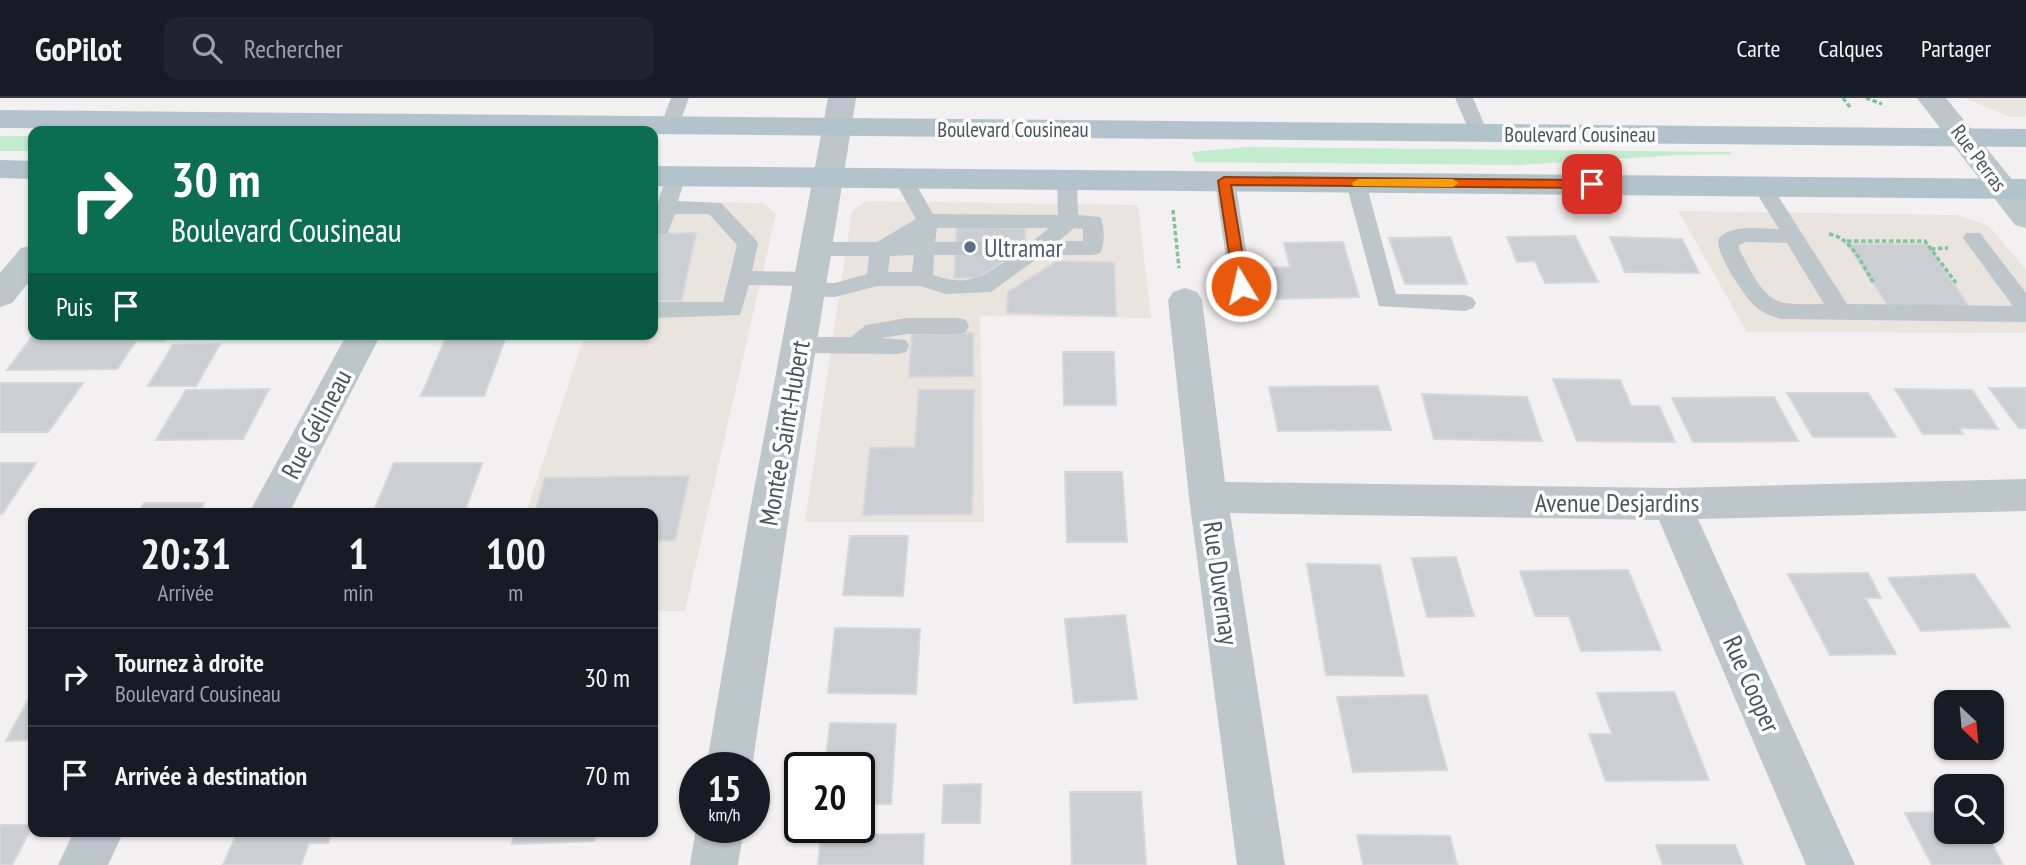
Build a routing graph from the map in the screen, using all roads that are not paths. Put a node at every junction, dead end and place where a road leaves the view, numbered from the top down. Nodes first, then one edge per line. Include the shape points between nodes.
1 (680, 98) edge
2 (842, 98) edge
3 (1464, 98) edge
4 (1931, 98) edge
5 (0, 119) edge
6 (670, 125) junction
7 (837, 127) junction
8 (1479, 133) junction
9 (1964, 137) junction
10 (2026, 138) edge
11 (0, 169) edge
12 (28, 170) edge
13 (665, 176) edge
14 (828, 178) junction
15 (903, 178) junction
16 (1067, 180) junction
17 (1224, 181) junction
18 (1356, 183) junction
19 (1762, 186) junction
20 (2014, 188) edge
21 (667, 206) junction
22 (2026, 218) edge
23 (927, 221) junction
24 (1068, 223) junction
25 (660, 229) dead end
26 (1793, 236) junction
27 (1973, 239) dead end
28 (1038, 248) junction
29 (880, 249) junction
30 (925, 250) junction
31 (28, 262) edge
32 (813, 273) junction
33 (739, 278) junction
34 (877, 279) junction
35 (922, 279) junction
36 (1241, 286) dead end
37 (1182, 288) road end
38 (0, 295) edge
39 (1465, 303) dead end
40 (2026, 308) edge
41 (658, 310) edge
42 (1841, 313) junction
43 (2026, 314) edge
44 (958, 326) dead end
45 (361, 340) edge
46 (800, 345) junction
47 (855, 346) junction
48 (898, 346) dead end
49 (2026, 495) edge
50 (1208, 497) junction
51 (1672, 504) junction
52 (272, 508) edge
53 (732, 752) edge
54 (97, 837) edge
55 (718, 843) edge
56 (82, 865) edge
57 (714, 865) edge
58 (1261, 865) edge
59 (1831, 865) edge

1 - 6 lane
2 - 7 street, Montée Saint-Hubert
3 - 8 lane
4 - 9 street, Rue Perras
5 - 6 main road, Boulevard Cousineau
6 - 7 main road, Boulevard Cousineau
7 - 8 main road, Boulevard Cousineau
7 - 14 street, Montée Saint-Hubert
8 - 9 main road, Boulevard Cousineau
9 - 10 main road, Boulevard Cousineau
9 - 20 street, Rue Perras
11 - 12 main road
13 - 14 main road, Boulevard Cousineau
13 - 21 lane
14 - 15 main road, Boulevard Cousineau
14 - 32 street, Montée Saint-Hubert
15 - 16 main road, Boulevard Cousineau
15 - 23 lane
16 - 17 main road, Boulevard Cousineau
16 - 24 lane
17 - 18 main road, Boulevard Cousineau
17 - 36 lane
18 - 19 main road, Boulevard Cousineau
18 - 39 lane via 1387,301
19 - 20 main road, Boulevard Cousineau
19 - 26 lane
20 - 22 street, Rue Perras
21 - 25 lane
21 - 33 lane via 713,208 748,244
23 - 24 lane
23 - 29 lane
23 - 30 lane
24 - 28 lane
24 - 28 lane via 1093,222 1093,248
26 - 42 lane
26 - 42 lane via 1735,236 1727,245 1755,296 1765,305 1787,312
27 - 40 lane
28 - 30 lane
28 - 35 lane via 983,288 945,287
29 - 30 lane
29 - 32 lane
29 - 34 lane
30 - 35 lane
31 - 38 street
32 - 33 lane
32 - 34 lane via 835,290
32 - 46 street, Montée Saint-Hubert
33 - 41 lane via 732,310
34 - 35 lane
37 - 50 street, Rue Duvernay
42 - 43 lane
44 - 47 lane via 874,331
45 - 52 street, Rue Gélineau
46 - 47 lane
46 - 53 street, Montée Saint-Hubert
47 - 48 lane
49 - 51 street, Avenue Desjardins
50 - 51 street, Avenue Desjardins
50 - 58 street, Rue Duvernay
51 - 59 street, Rue Cooper
54 - 56 street
55 - 57 street

